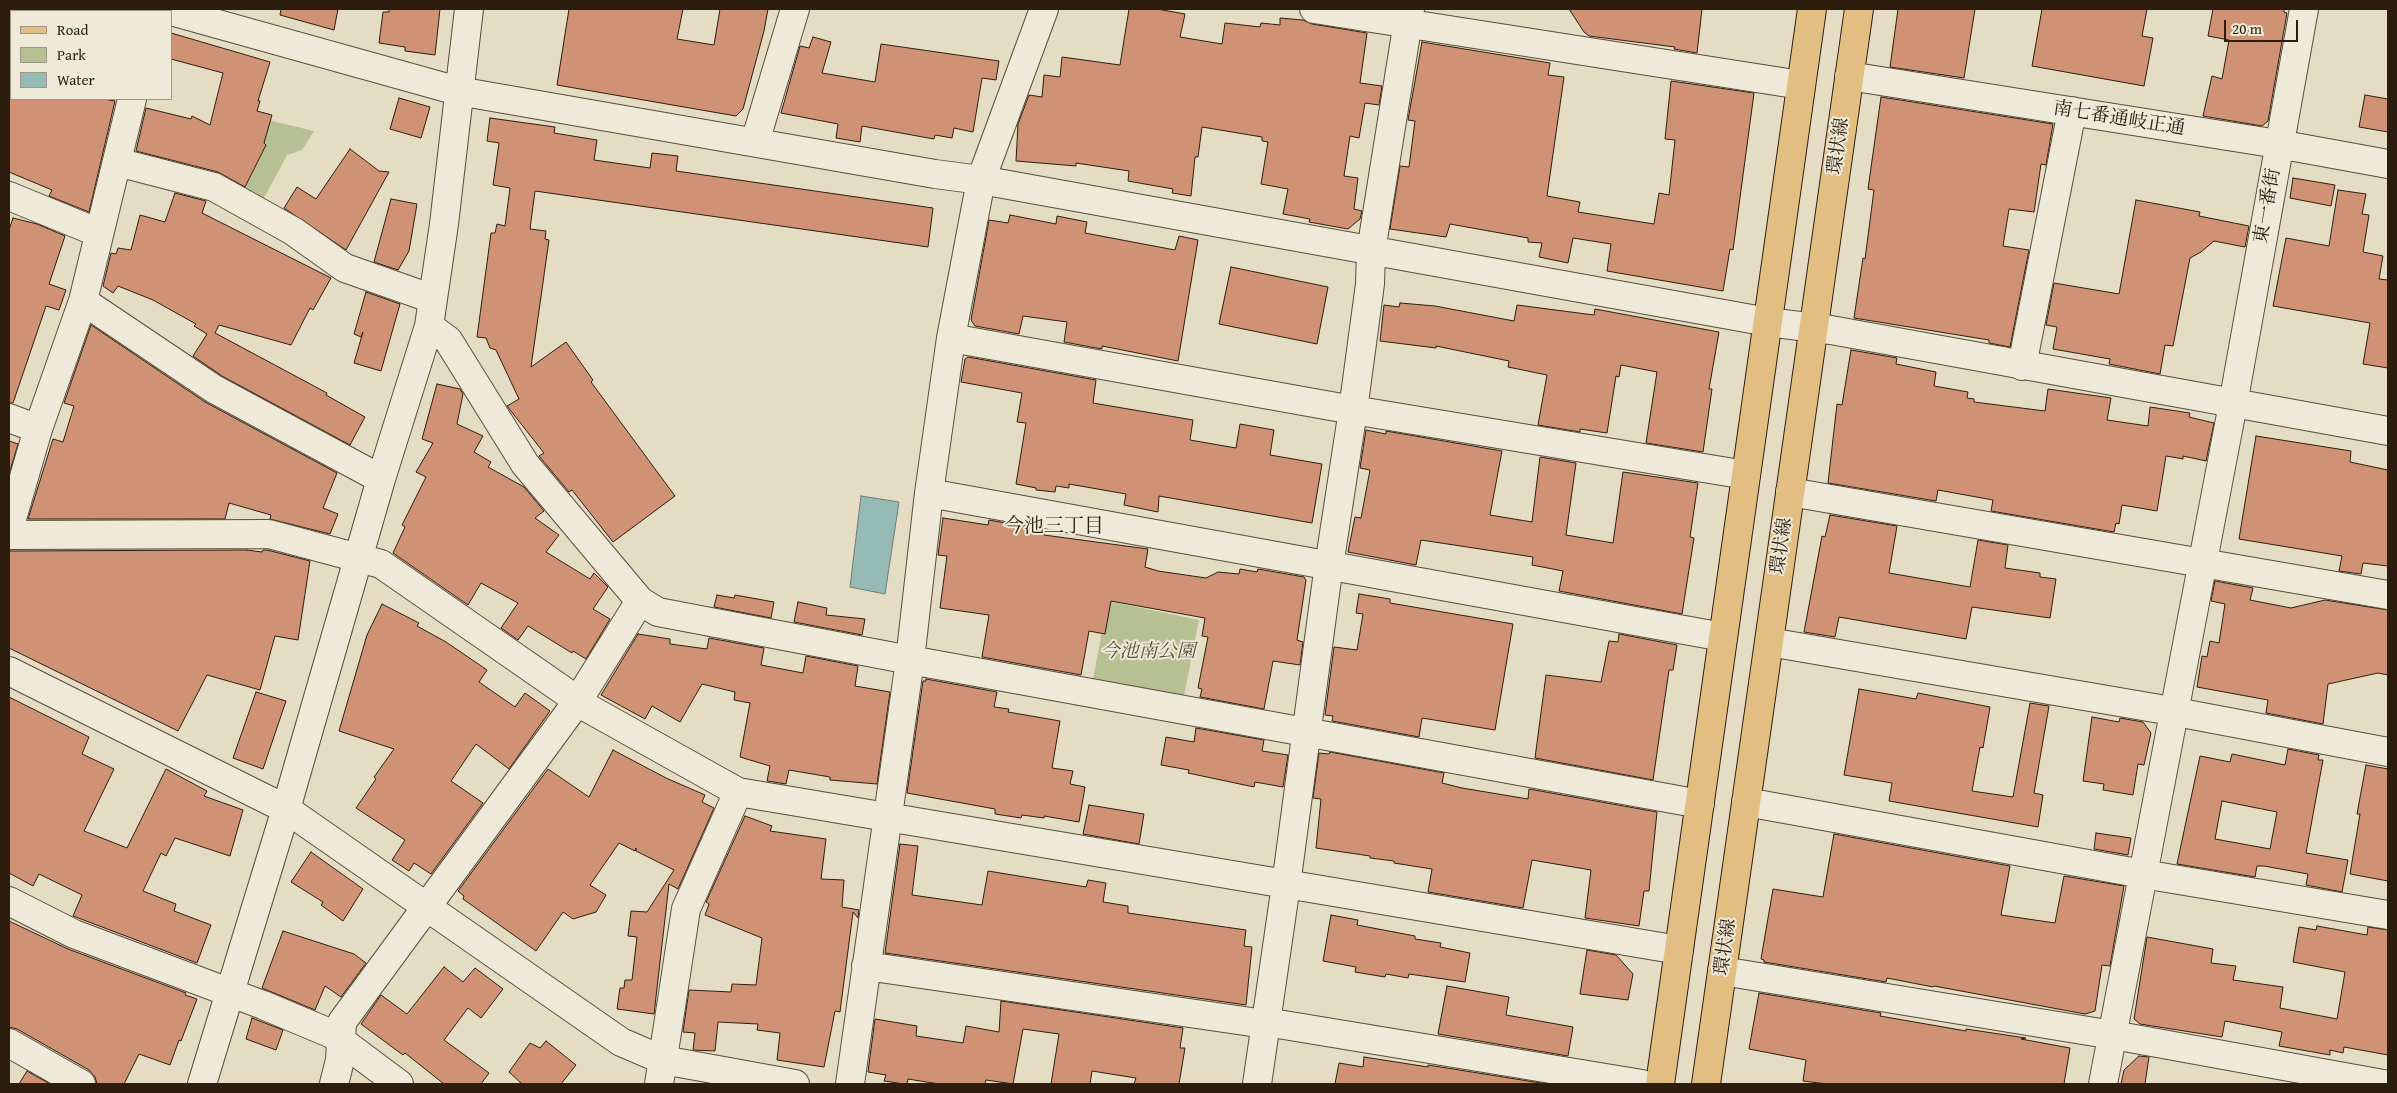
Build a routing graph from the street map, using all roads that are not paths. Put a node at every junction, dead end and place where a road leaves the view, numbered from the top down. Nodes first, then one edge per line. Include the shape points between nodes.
1 (469, 9) edge
2 (795, 9) edge
3 (1044, 9) edge
4 (1314, 9) edge
5 (1812, 9) edge
6 (1859, 9) edge
7 (2304, 9) edge
8 (172, 11) edge
9 (1409, 16) edge
10 (1849, 76) junction
11 (1801, 85) junction
12 (458, 90) junction
13 (132, 100) edge
14 (2072, 111) junction
15 (755, 142) junction
16 (2278, 144) junction
17 (117, 162) junction
18 (2388, 164) edge
19 (981, 180) junction
20 (9, 196) edge
21 (99, 234) junction
22 (1372, 251) junction
23 (433, 299) junction
24 (83, 301) junction
25 (1768, 322) junction
26 (429, 326) junction
27 (1814, 327) junction
28 (951, 338) junction
29 (2022, 366) junction
30 (2233, 404) junction
31 (1353, 410) junction
32 (9, 418) edge
33 (38, 429) junction
34 (2388, 431) edge
35 (1746, 475) junction
36 (382, 479) junction
37 (1790, 492) junction
38 (929, 493) junction
39 (9, 529) edge
40 (9, 535) edge
41 (360, 559) junction
42 (2202, 563) junction
43 (1330, 566) junction
44 (2388, 596) edge
45 (640, 601) junction
46 (1723, 637) junction
47 (1769, 642) junction
48 (910, 660) junction
49 (9, 671) edge
50 (577, 702) junction
51 (2174, 712) junction
52 (1307, 731) junction
53 (2388, 752) edge
54 (738, 792) junction
55 (1746, 802) junction
56 (1700, 804) junction
57 (286, 809) junction
58 (886, 817) junction
59 (2143, 874) junction
60 (1286, 885) junction
61 (9, 901) edge
62 (428, 907) junction
63 (2388, 915) edge
64 (1679, 950) junction
65 (866, 966) junction
66 (1722, 971) junction
67 (229, 994) junction
68 (1265, 1024) junction
69 (2113, 1035) junction
70 (341, 1039) junction
71 (9, 1043) edge
72 (661, 1072) edge
73 (81, 1084) edge
74 (202, 1084) edge
75 (334, 1084) edge
76 (399, 1084) edge
77 (795, 1084) edge
78 (850, 1084) edge
79 (1257, 1084) edge
80 (1642, 1084) edge
81 (1660, 1084) edge
82 (1706, 1084) edge
83 (2102, 1084) edge
84 (2383, 1084) edge

1 - 12 street
2 - 15 street
3 - 19 street
4 - 9 street
5 - 11 main road
6 - 10 main road, 環状線
7 - 16 street, 東一番街
8 - 12 street
9 - 11 street
9 - 22 street
10 - 14 street, 南七番通岐正通
10 - 27 main road, 環状線
11 - 25 main road
12 - 15 street
12 - 23 street
13 - 17 street
14 - 16 street, 南七番通岐正通
14 - 29 street
15 - 19 street
16 - 18 street, 南七番通岐正通
16 - 30 street, 東一番街
17 - 21 street
17 - 23 street via 214,187 293,231 345,268
19 - 22 street
19 - 28 street
20 - 21 street
21 - 24 street
22 - 25 street
22 - 31 street
23 - 26 street
24 - 33 street
24 - 36 street via 214,389
25 - 27 street
25 - 35 main road
26 - 36 street
26 - 45 street via 448,340 525,464
27 - 29 street
27 - 37 main road, 環状線
28 - 31 street
28 - 38 street
29 - 30 street
30 - 34 street
30 - 42 street, 東一番街
31 - 35 street
31 - 43 street
32 - 33 street
33 - 39 street
35 - 46 main road
36 - 41 street
37 - 42 street
37 - 47 main road, 環状線
38 - 43 street
38 - 48 street
40 - 41 street via 268,534
41 - 50 street via 381,564
41 - 57 street
42 - 44 street
42 - 51 street, 東一番街
43 - 46 street
43 - 52 street
45 - 48 street via 658,612
45 - 50 street
46 - 56 main road
47 - 51 street
47 - 55 main road, 環状線
48 - 52 street
48 - 58 street
49 - 57 street
50 - 54 street
50 - 62 street
51 - 53 street
51 - 59 street, 東一番街
52 - 56 street
52 - 60 street
54 - 58 street
54 - 72 street via 686,909
55 - 59 street
55 - 66 main road, 環状線
56 - 64 main road
57 - 62 street
57 - 67 street
58 - 60 street
58 - 65 street
59 - 63 street
59 - 69 street, 東一番街
60 - 64 street
60 - 68 street
61 - 67 street via 74,934
62 - 70 street via 342,1022
62 - 72 street
64 - 81 main road
65 - 68 street
65 - 78 street
66 - 69 street
66 - 82 main road, 環状線
67 - 70 street
67 - 74 street
68 - 79 street
68 - 80 street
69 - 83 street, 東一番街
69 - 84 street
70 - 75 street
70 - 76 street
71 - 73 street
72 - 77 street

